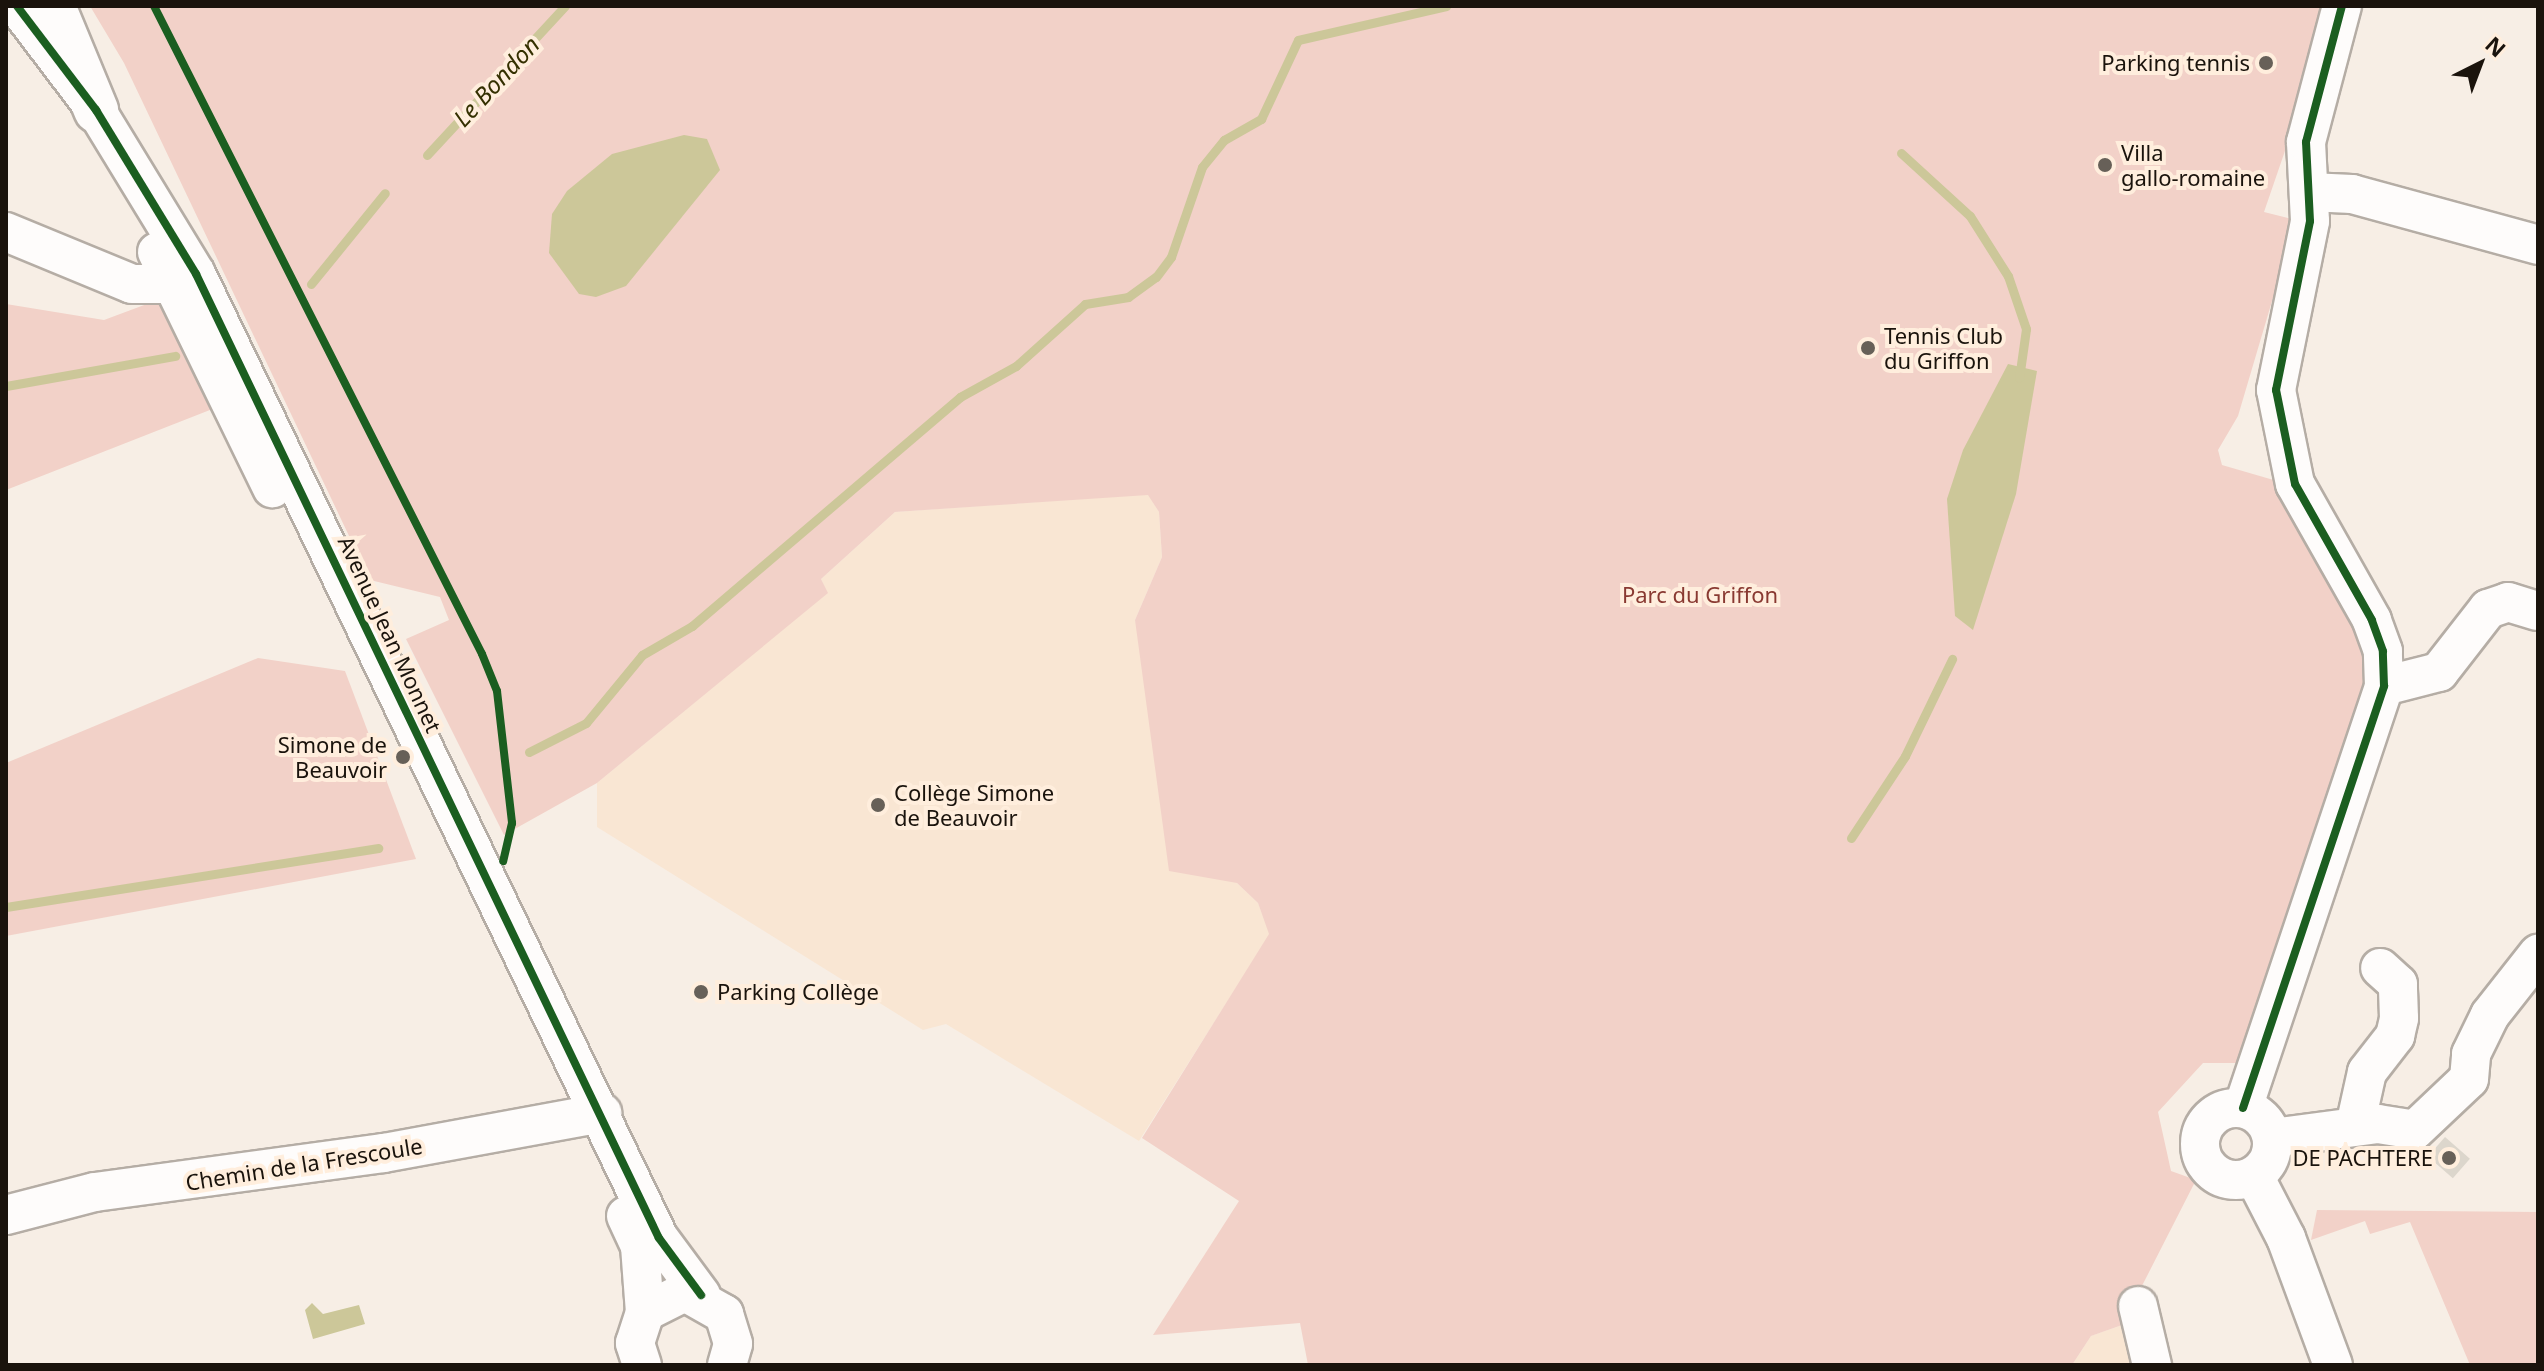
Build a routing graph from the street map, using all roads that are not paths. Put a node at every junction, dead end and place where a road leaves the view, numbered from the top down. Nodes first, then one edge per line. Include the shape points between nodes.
1 (17, 6) edge
2 (53, 6) edge
3 (2342, 6) edge
4 (96, 110) junction
5 (2309, 192) junction
6 (6, 232) edge
7 (2538, 245) edge
8 (172, 284) junction
9 (203, 319) junction
10 (2538, 611) edge
11 (2384, 686) junction
12 (2538, 954) edge
13 (2380, 968) dead end
14 (2243, 1108) junction
15 (591, 1116) junction
16 (2355, 1126) junction
17 (2272, 1138) junction
18 (2254, 1176) junction
19 (6, 1215) edge
20 (701, 1295) junction
21 (2138, 1306) dead end
22 (645, 1312) junction
23 (729, 1363) edge
24 (642, 1365) edge
25 (2152, 1365) edge
26 (2333, 1365) edge

1 - 4 street, Avenue Jean Monnet
2 - 4 highway
3 - 5 street via 2306,142
4 - 8 street, Avenue Jean Monnet
4 - 9 street, Avenue Jean Monnet via 152,194
5 - 7 street via 2352,194
5 - 11 street via 2276,390 2283,450 2372,620 2383,651
6 - 8 street via 132,284
8 - 9 street, Avenue Jean Monnet
9 - 15 street, Avenue Jean Monnet
10 - 11 street via 2508,602 2488,609 2439,672
11 - 14 street
12 - 16 street via 2502,996 2471,1054 2469,1079 2440,1110 2415,1130
13 - 16 street via 2398,984 2399,1018 2395,1036 2367,1072
14 - 17 street via 2257,1114
14 - 18 street via 2213,1116 2200,1144 2213,1172
15 - 19 street, Chemin de la Frescoule via 95,1192
15 - 20 street, Avenue Jean Monnet via 659,1238
15 - 22 street, Avenue Jean Monnet via 640,1246
16 - 17 street
17 - 18 street via 2265,1166
18 - 26 street via 2286,1238
20 - 22 street via 670,1294
20 - 23 street, Avenue Jean Monnet via 731,1328
21 - 25 street
22 - 24 street, Avenue Jean Monnet via 635,1343

